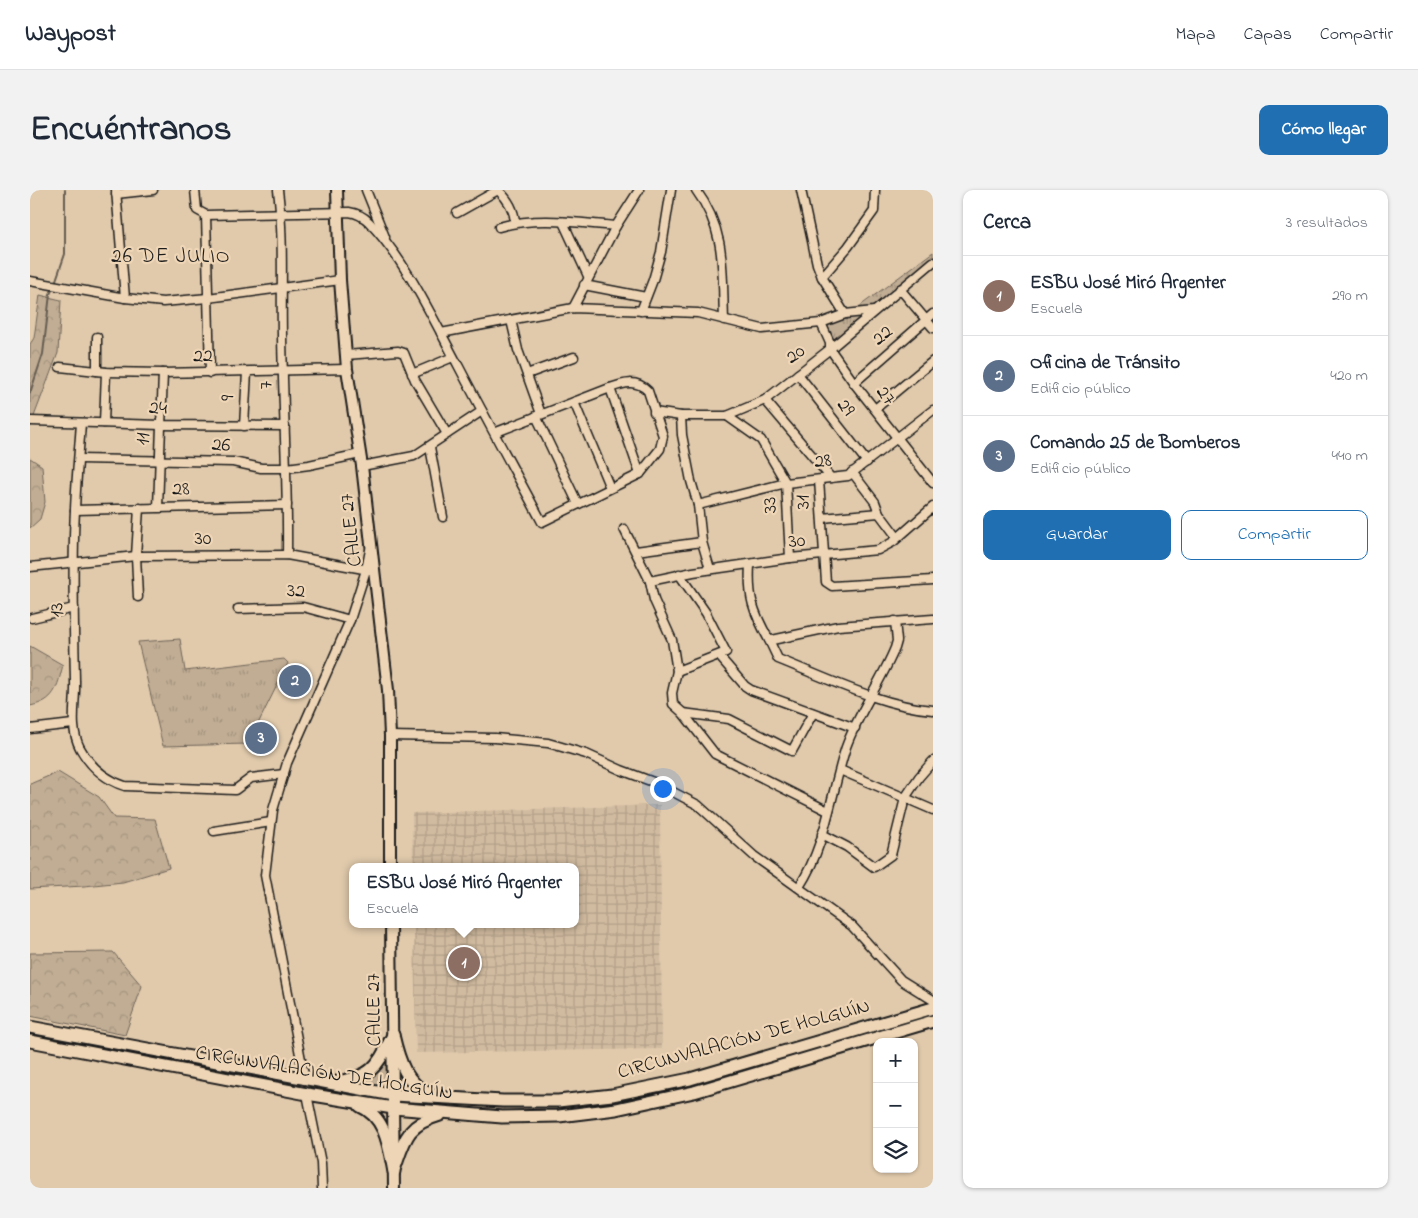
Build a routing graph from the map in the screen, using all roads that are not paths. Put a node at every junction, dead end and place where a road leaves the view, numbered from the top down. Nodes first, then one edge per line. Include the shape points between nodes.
1 (153, 190) edge
2 (195, 190) edge
3 (278, 190) edge
4 (336, 190) edge
5 (366, 190) edge
6 (498, 190) edge
7 (639, 190) edge
8 (671, 190) edge
9 (696, 190) edge
10 (801, 190) edge
11 (875, 190) edge
12 (116, 192) edge
13 (337, 212) junction
14 (281, 213) junction
15 (457, 213) dead end
16 (206, 215) junction
17 (515, 222) junction
18 (563, 222) junction
19 (616, 226) junction
20 (499, 227) dead end
21 (388, 246) junction
22 (933, 262) edge
23 (588, 276) junction
24 (822, 277) junction
25 (340, 280) junction
26 (30, 281) edge
27 (584, 285) junction
28 (281, 287) junction
29 (900, 289) junction
30 (125, 298) junction
31 (208, 298) junction
32 (646, 298) junction
33 (573, 308) junction
34 (641, 311) junction
35 (874, 311) junction
36 (845, 314) junction
37 (933, 314) edge
38 (510, 320) junction
39 (724, 320) junction
40 (926, 320) junction
41 (821, 323) junction
42 (933, 328) edge
43 (441, 333) junction
44 (97, 337) dead end
45 (830, 349) junction
46 (346, 355) junction
47 (453, 357) junction
48 (574, 357) dead end
49 (933, 361) edge
50 (60, 367) dead end
51 (347, 369) junction
52 (97, 371) junction
53 (282, 371) junction
54 (106, 372) junction
55 (247, 372) junction
56 (163, 373) junction
57 (210, 373) junction
58 (412, 374) junction
59 (527, 374) junction
60 (798, 374) junction
61 (854, 383) junction
62 (610, 388) junction
63 (765, 400) junction
64 (574, 402) junction
65 (875, 409) junction
66 (933, 410) edge
67 (482, 411) junction
68 (654, 412) junction
69 (538, 415) junction
70 (681, 416) junction
71 (726, 416) junction
72 (31, 421) dead end
73 (80, 423) junction
74 (104, 423) junction
75 (161, 425) junction
76 (244, 426) junction
77 (285, 426) junction
78 (494, 433) junction
79 (447, 434) junction
80 (897, 438) junction
81 (430, 446) junction
82 (360, 454) junction
83 (79, 459) junction
84 (159, 461) junction
85 (867, 462) junction
86 (362, 466) junction
87 (287, 468) junction
88 (852, 472) junction
89 (640, 474) junction
90 (831, 478) junction
91 (819, 480) junction
92 (933, 482) edge
93 (786, 483) junction
94 (610, 488) junction
95 (578, 504) junction
96 (288, 505) junction
97 (698, 505) junction
98 (158, 507) junction
99 (933, 507) edge
100 (139, 508) junction
101 (75, 510) junction
102 (878, 513) junction
103 (443, 517) dead end
104 (822, 518) junction
105 (624, 529) dead end
106 (898, 537) junction
107 (702, 542) junction
108 (636, 551) junction
109 (824, 555) junction
110 (136, 556) junction
111 (287, 556) junction
112 (790, 558) junction
113 (74, 563) junction
114 (750, 565) junction
115 (30, 566) edge
116 (370, 570) junction
117 (710, 570) junction
118 (679, 574) junction
119 (933, 580) edge
120 (650, 582) junction
121 (138, 597) dead end
122 (74, 608) junction
123 (238, 609) dead end
124 (32, 618) dead end
125 (933, 619) edge
126 (350, 620) junction
127 (894, 621) junction
128 (769, 640) junction
129 (719, 656) junction
130 (677, 671) junction
131 (872, 696) junction
132 (933, 710) edge
133 (684, 713) junction
134 (812, 713) junction
135 (73, 724) junction
136 (855, 728) junction
137 (30, 730) edge
138 (390, 736) junction
139 (933, 761) edge
140 (840, 770) junction
141 (284, 774) junction
142 (905, 798) junction
143 (933, 810) edge
144 (828, 811) junction
145 (272, 822) junction
146 (214, 831) dead end
147 (822, 834) junction
148 (390, 863) edge
149 (798, 887) junction
150 (391, 928) edge
151 (933, 1000) edge
152 (933, 1008) edge
153 (933, 1021) edge
154 (30, 1027) edge
155 (393, 1035) junction
156 (30, 1041) edge
157 (305, 1080) junction
158 (328, 1084) junction
159 (307, 1094) junction
160 (393, 1095) junction
161 (441, 1099) junction
162 (347, 1101) junction
163 (393, 1108) junction
164 (446, 1114) junction
165 (394, 1172) junction
166 (322, 1188) edge
167 (394, 1188) edge

1 - 12 street
2 - 16 street via 197,210
3 - 14 street, 7
4 - 13 main road, CALLE 27
5 - 21 street
6 - 15 street
6 - 17 street via 512,207
7 - 19 street
8 - 32 street via 661,252
9 - 39 street via 713,217 723,258
10 - 24 street via 816,264
11 - 24 street via 874,211
12 - 30 street
13 - 14 street
13 - 21 street via 355,213 366,219
13 - 25 main road, CALLE 27
14 - 16 street
14 - 28 street, 7
16 - 31 street
17 - 18 street
17 - 20 street
18 - 19 street
18 - 23 street
19 - 23 street
21 - 43 street
22 - 29 street, 20
23 - 27 street
24 - 36 street
25 - 28 street
25 - 46 main road, CALLE 27
26 - 30 street
27 - 32 street
27 - 33 street
28 - 31 street
28 - 53 street, 7
29 - 35 street, 20
29 - 40 street
30 - 31 street via 163,302
31 - 57 street
32 - 34 street
33 - 34 street
33 - 38 street
34 - 39 street via 698,313
35 - 36 street
35 - 45 street, 20
36 - 41 street
37 - 40 street, 22
38 - 43 street
38 - 59 street
39 - 41 street via 762,329
40 - 42 street
40 - 61 street, 22
41 - 45 street, 27
43 - 47 street
44 - 52 street
45 - 60 street, 20
45 - 61 street, 27
46 - 51 main road, CALLE 27
46 - 58 street via 398,351 404,353
47 - 58 street
47 - 67 street
48 - 59 street
49 - 65 street
50 - 52 street, 22
51 - 53 street, 22
51 - 82 main road, CALLE 27
52 - 54 street, 22
53 - 55 street, 22
53 - 77 street, 7
54 - 56 street, 22
54 - 74 street
55 - 57 street, 22
55 - 76 street, 9
56 - 57 street, 22
56 - 75 street, 11
58 - 79 street
59 - 69 street
60 - 63 street, 20
60 - 85 street, 29
61 - 65 street, 27
62 - 64 street
62 - 68 street via 636,382 648,392
62 - 89 street
63 - 71 street, 20
63 - 90 street, 31
64 - 69 street
64 - 94 street
65 - 80 street, 27
66 - 80 street, 28
67 - 78 street
67 - 79 street
68 - 70 street, 20
68 - 89 street via 663,442
69 - 78 street
69 - 95 street
70 - 71 street, 20
70 - 97 street via 682,435
71 - 93 street, 33 via 761,440
72 - 73 street, 24
73 - 74 street, 24
73 - 83 street, 13
74 - 75 street, 24
75 - 76 street, 24
75 - 84 street, 11
76 - 77 street, 24
77 - 87 street, 7
78 - 95 street via 542,522
79 - 81 street
80 - 85 street, 28
80 - 92 street, 27
81 - 86 street via 414,456
81 - 103 street
82 - 86 main road, CALLE 27
82 - 87 street, 26
83 - 84 street, 26
83 - 101 street, 13
84 - 87 street, 26 via 233,462 261,468
84 - 98 street, 11
85 - 88 street, 28
86 - 116 main road, CALLE 27 via 372,543
87 - 96 street, 7
88 - 90 street, 28 via 848,476
88 - 102 street via 875,502
89 - 94 street
90 - 91 street, 28
91 - 93 street, 28
91 - 104 street, 31
93 - 97 street, 28
93 - 112 street, 33
94 - 95 street
96 - 98 street, 28
96 - 111 street, 7
97 - 107 street
98 - 100 street, 28
99 - 106 street, 30
100 - 101 street, 28
100 - 110 street
101 - 113 street, 13
102 - 104 street
102 - 106 street
104 - 109 street, 31
105 - 108 street
106 - 109 street, 30 via 878,550
107 - 108 street
107 - 117 street
108 - 120 street
109 - 112 street, 30
109 - 119 street, 31 via 826,582 832,586
110 - 111 street, 30
110 - 113 street, 30
110 - 121 street
111 - 116 street, 30
112 - 114 street, 30
113 - 115 street, 30
113 - 122 street, 13
114 - 117 street, 30
114 - 128 street via 751,601
116 - 126 street
116 - 138 main road, CALLE 27 via 388,690
117 - 118 street, 30
118 - 120 street, 30
118 - 129 street via 706,613 726,652
120 - 130 street via 654,600 672,640
122 - 124 street
122 - 135 street, 13
123 - 126 street, 32 via 303,607
125 - 127 street
126 - 141 street
127 - 128 street via 838,626
127 - 131 street via 896,645
128 - 131 street via 778,659
129 - 130 street
129 - 134 street via 751,690
130 - 133 street via 673,704
131 - 132 street
131 - 136 street
133 - 134 street via 729,719 792,751
133 - 144 street via 715,754
134 - 136 street
135 - 137 street
135 - 141 street, 13 via 80,748 97,771 125,786 235,790 251,778
136 - 140 street
138 - 148 main road, CALLE 27
138 - 149 street via 539,742 586,754 656,782 698,805 754,856
139 - 142 street
140 - 142 street
140 - 144 street
141 - 145 street
142 - 143 street
142 - 147 street via 891,855 874,867
144 - 147 street
145 - 146 street
145 - 157 street via 265,875
147 - 149 street via 810,871
149 - 151 street via 852,926 901,980
150 - 155 main road, CALLE 27
152 - 161 highway, CIRCUNVALACIÓN DE HOLGUÍN via 690,1078 612,1096 558,1101
153 - 164 highway, CIRCUNVALACIÓN DE HOLGUÍN via 694,1092 616,1109 559,1116
154 - 157 highway, CIRCUNVALACIÓN DE HOLGUÍN
155 - 158 highway via 376,1067 352,1080
155 - 160 main road, CALLE 27
155 - 161 highway via 397,1056 411,1081 421,1090
156 - 159 highway, CIRCUNVALACIÓN DE HOLGUÍN
157 - 158 highway, CIRCUNVALACIÓN DE HOLGUÍN
158 - 160 highway, CIRCUNVALACIÓN DE HOLGUÍN
159 - 162 highway, CIRCUNVALACIÓN DE HOLGUÍN
159 - 166 street via 321,1163
160 - 161 highway, CIRCUNVALACIÓN DE HOLGUÍN
160 - 163 main road, CALLE 27
162 - 163 highway, CIRCUNVALACIÓN DE HOLGUÍN
162 - 165 highway via 372,1113 380,1121 388,1140
163 - 164 highway, CIRCUNVALACIÓN DE HOLGUÍN
163 - 165 main road, CALLE 27
164 - 165 highway via 415,1126 406,1138
165 - 167 main road, CALLE 27

